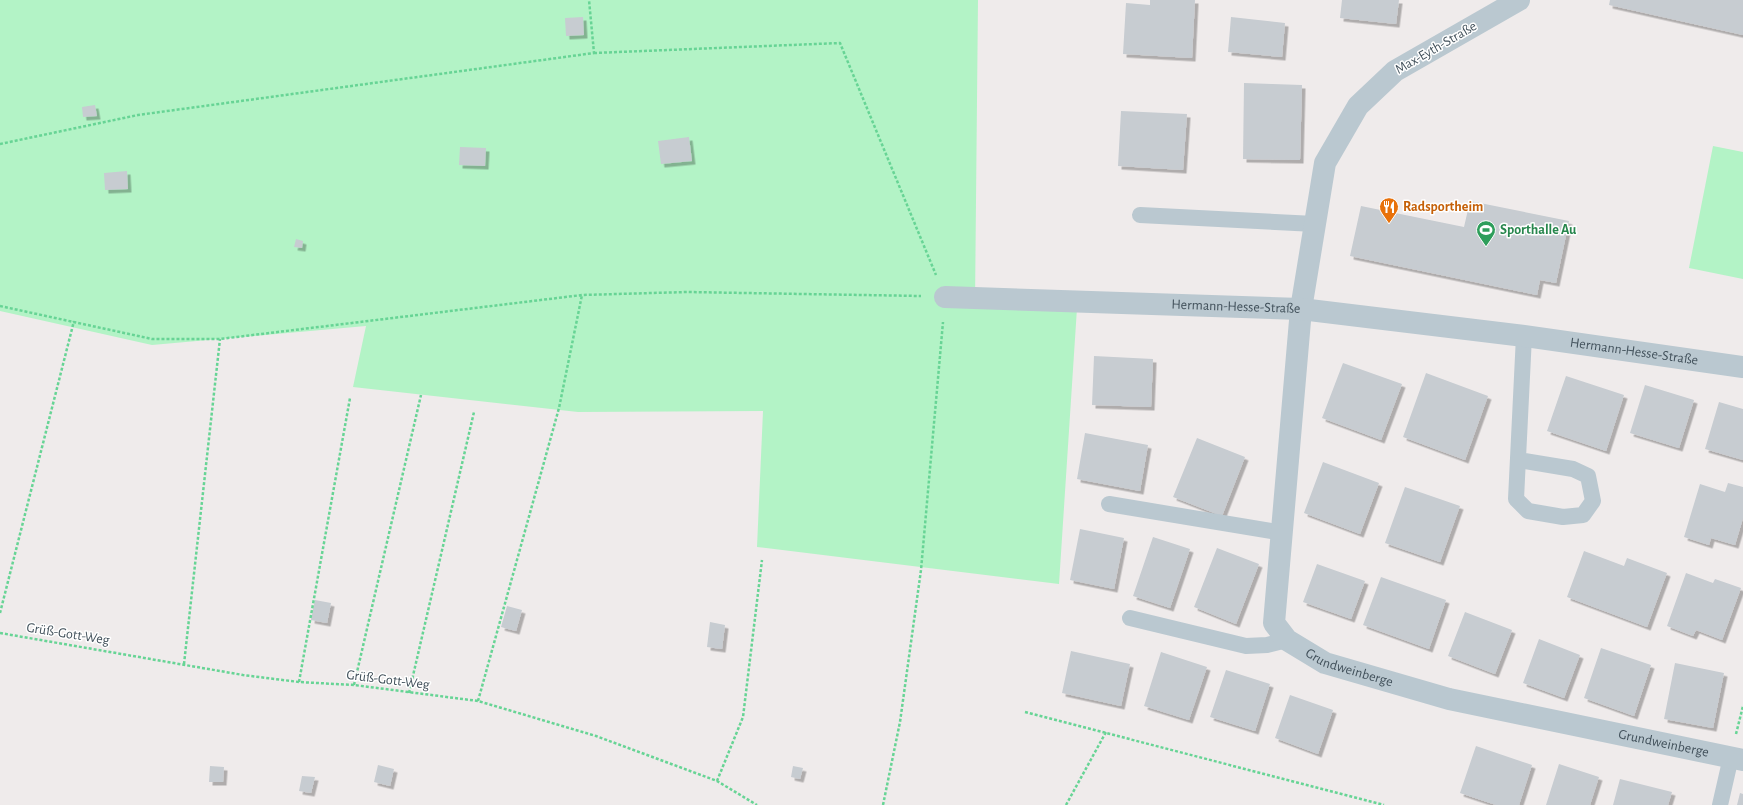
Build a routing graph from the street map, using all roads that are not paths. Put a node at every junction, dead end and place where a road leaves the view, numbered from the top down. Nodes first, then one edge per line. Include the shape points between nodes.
1 (1519, 0) edge
2 (1140, 215) dead end
3 (1315, 224) junction
4 (945, 296) road end
5 (1301, 308) junction
6 (1524, 336) junction
7 (1743, 367) edge
8 (1519, 460) junction
9 (1109, 504) dead end
10 (1283, 533) junction
11 (1130, 618) dead end
12 (1287, 640) junction
13 (1737, 758) edge
14 (1720, 805) edge

1 - 3 street, Max-Eyth-Straße via 1395,71 1358,106 1325,163
2 - 3 lane
3 - 5 street, Max-Eyth-Straße
4 - 5 street, Hermann-Hesse-Straße
5 - 6 street, Hermann-Hesse-Straße
5 - 10 street, Grundweinberge
6 - 7 street, Hermann-Hesse-Straße
6 - 8 lane
8 - 8 lane via 1516,499 1528,511 1563,517 1583,515 1593,501 1588,476 1573,469
9 - 10 lane
10 - 12 street, Grundweinberge via 1274,623
11 - 12 lane via 1246,646 1267,645
12 - 13 street, Grundweinberge via 1325,663 1449,699
13 - 14 lane

